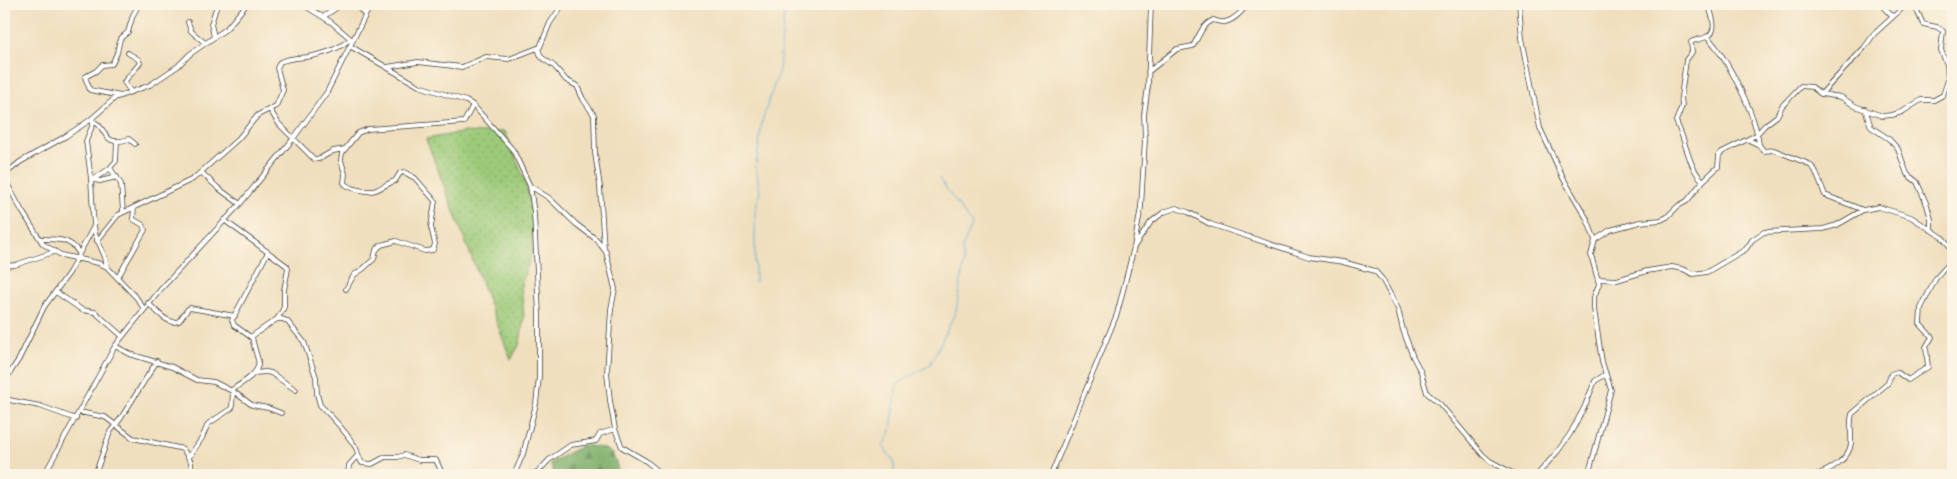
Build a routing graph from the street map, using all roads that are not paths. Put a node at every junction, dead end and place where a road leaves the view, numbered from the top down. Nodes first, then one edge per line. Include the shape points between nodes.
1 (139, 4) edge
2 (247, 4) edge
3 (302, 4) edge
4 (325, 4) edge
5 (342, 4) edge
6 (355, 4) edge
7 (371, 4) edge
8 (563, 4) edge
9 (1151, 4) edge
10 (1248, 4) edge
11 (1519, 4) edge
12 (1708, 4) edge
13 (1880, 4) edge
14 (1907, 4) edge
15 (1914, 4) edge
16 (216, 5) edge
17 (332, 11) junction
18 (364, 14) junction
19 (1892, 16) junction
20 (323, 17) junction
21 (188, 22) dead end
22 (214, 37) junction
23 (1708, 37) junction
24 (352, 40) junction
25 (205, 44) junction
26 (350, 46) junction
27 (538, 48) junction
28 (128, 53) dead end
29 (387, 67) junction
30 (1148, 72) junction
31 (131, 92) junction
32 (106, 93) junction
33 (1821, 94) junction
34 (121, 96) junction
35 (105, 105) junction
36 (473, 106) junction
37 (1865, 108) junction
38 (270, 110) junction
39 (92, 119) junction
40 (1756, 135) junction
41 (293, 138) junction
42 (1749, 140) junction
43 (117, 141) junction
44 (136, 144) dead end
45 (1759, 145) junction
46 (342, 151) junction
47 (110, 168) junction
48 (201, 172) junction
49 (4, 176) edge
50 (117, 177) junction
51 (92, 180) junction
52 (1703, 181) junction
53 (530, 186) junction
54 (240, 204) junction
55 (134, 208) junction
56 (1863, 210) junction
57 (123, 212) junction
58 (224, 220) junction
59 (94, 226) junction
60 (1931, 230) junction
61 (40, 239) junction
62 (54, 240) junction
63 (1595, 240) junction
64 (98, 241) junction
65 (47, 247) junction
66 (1134, 248) junction
67 (604, 249) junction
68 (1952, 249) edge
69 (54, 252) junction
70 (268, 252) junction
71 (79, 253) junction
72 (75, 259) junction
73 (1953, 259) edge
74 (1948, 264) junction
75 (4, 266) edge
76 (107, 267) junction
77 (118, 277) junction
78 (1599, 279) junction
79 (346, 289) dead end
80 (56, 292) junction
81 (148, 303) junction
82 (144, 309) junction
83 (234, 316) junction
84 (277, 319) junction
85 (122, 336) junction
86 (252, 338) junction
87 (115, 346) junction
88 (157, 361) junction
89 (253, 373) junction
90 (1606, 374) junction
91 (4, 382) edge
92 (296, 390) dead end
93 (232, 391) junction
94 (4, 399) edge
95 (79, 412) junction
96 (281, 413) dead end
97 (76, 418) junction
98 (116, 424) junction
99 (615, 429) junction
100 (183, 449) junction
101 (195, 449) junction
102 (358, 454) junction
103 (189, 457) junction
104 (44, 475) edge
105 (94, 475) edge
106 (192, 475) edge
107 (348, 475) edge
108 (443, 475) edge
109 (514, 475) edge
110 (663, 475) edge
111 (1051, 475) edge
112 (1516, 475) edge
113 (1537, 475) edge
114 (1587, 475) edge
115 (1814, 475) edge

1 - 32 street via 128,32 120,40 112,64 102,65 85,77 90,90
2 - 22 street via 226,30
3 - 20 street
4 - 17 street
5 - 17 street
6 - 18 street
7 - 18 street
8 - 27 street
9 - 30 street
10 - 30 street via 1225,22 1210,22 1200,31 1193,46 1177,49
11 - 63 street via 1522,38 1540,128
12 - 23 street via 1714,28
13 - 19 street
14 - 19 street
15 - 37 street via 1923,24 1943,31 1941,48 1948,73 1947,88 1939,98 1930,102 1921,100 1892,115 1882,116
16 - 22 street via 210,24
17 - 20 street
18 - 24 street
19 - 33 street
20 - 24 street
21 - 25 street via 191,31
22 - 25 street
23 - 40 street via 1734,76 1750,109
23 - 52 street via 1691,42 1692,52 1686,60 1681,93 1682,110 1676,121 1689,161
24 - 26 street
24 - 38 street via 326,52 280,62 277,68 283,90 279,102
25 - 31 street via 150,85
26 - 29 street
26 - 41 street via 327,92
27 - 29 street via 509,59 486,56 462,68 418,62
27 - 67 street via 541,57 577,86 594,115
28 - 31 street via 140,64 124,82
29 - 36 street via 419,86
30 - 66 street via 1141,207
31 - 34 street
32 - 34 street
32 - 35 street
33 - 37 street via 1841,97
33 - 40 street via 1812,86 1801,86 1777,116
34 - 35 street
35 - 39 street
36 - 46 street via 462,122 368,129 358,133
36 - 53 street via 513,150
37 - 60 street via 1871,127 1895,145 1902,155 1907,174 1917,182 1932,219
38 - 41 street via 278,124
38 - 48 street via 258,115 238,139
39 - 43 street via 106,136
39 - 49 street via 20,162
39 - 51 street via 86,141
40 - 42 street
40 - 45 street
41 - 46 street via 317,160
41 - 54 street
42 - 45 street
42 - 52 street via 1722,152 1718,167
43 - 44 street via 129,139
43 - 47 street via 117,159
45 - 56 street via 1764,151 1774,150 1809,164 1815,170 1825,195
46 - 79 street via 344,183 348,186 376,190 395,181 404,172 415,178 435,202 433,250 396,241 382,245 376,250 374,259 354,275
47 - 50 street
47 - 51 street
48 - 54 street
48 - 55 street via 179,187 160,193
49 - 61 street
50 - 51 street
50 - 57 street via 122,189
51 - 59 street
52 - 63 street via 1687,201 1667,217 1610,230
53 - 67 street via 549,198
53 - 109 street via 537,244 539,377 536,404
54 - 58 street
55 - 57 street
55 - 77 street via 133,219 145,230
56 - 60 street via 1885,208 1911,217
56 - 78 street via 1823,229 1764,232 1746,249 1707,272 1693,274 1672,267 1617,280
57 - 64 street via 113,219
58 - 70 street
58 - 81 street
59 - 64 street
59 - 71 street
60 - 68 street
61 - 62 street
61 - 65 street
62 - 65 street
62 - 71 street via 68,241
63 - 78 street via 1591,258
64 - 76 street
65 - 69 street
66 - 111 street via 1114,322
66 - 112 street via 1151,222 1176,208 1210,224 1309,257 1375,270 1398,309 1427,393 1483,455
67 - 99 street via 616,288 611,309 607,373
68 - 74 street
69 - 72 street
69 - 75 street
70 - 83 street
70 - 84 street via 288,268 284,307
71 - 72 street
72 - 76 street
72 - 80 street
73 - 74 street
74 - 115 street via 1936,278 1919,318 1921,326 1932,337 1926,347 1928,367 1908,380 1899,373 1891,374 1888,384 1852,414 1851,445 1839,464
76 - 77 street
77 - 82 street
78 - 90 street via 1594,309
80 - 85 street via 82,310 95,312
80 - 91 street via 44,307
81 - 82 street
81 - 83 street via 172,322 179,321 190,308
82 - 85 street
83 - 86 street via 234,325
84 - 86 street
84 - 102 street via 287,321 300,336 316,374 320,405 348,436
85 - 87 street
86 - 89 street via 259,363
87 - 88 street
87 - 95 street
88 - 93 street via 197,380 211,380
88 - 98 street
89 - 92 street via 271,373
89 - 93 street
90 - 113 street via 1595,381 1570,434
90 - 114 street via 1610,396
93 - 96 street via 252,406
93 - 101 street via 232,408 208,424
94 - 97 street
95 - 97 street
95 - 98 street via 98,414
97 - 104 street
98 - 100 street via 133,438
98 - 105 street via 102,450
99 - 109 street via 600,434 597,441 568,447 537,473
99 - 110 street via 622,448
100 - 101 street
100 - 103 street
101 - 103 street
102 - 107 street via 349,464
102 - 108 street via 364,464 404,454 419,460 434,460
103 - 106 street

